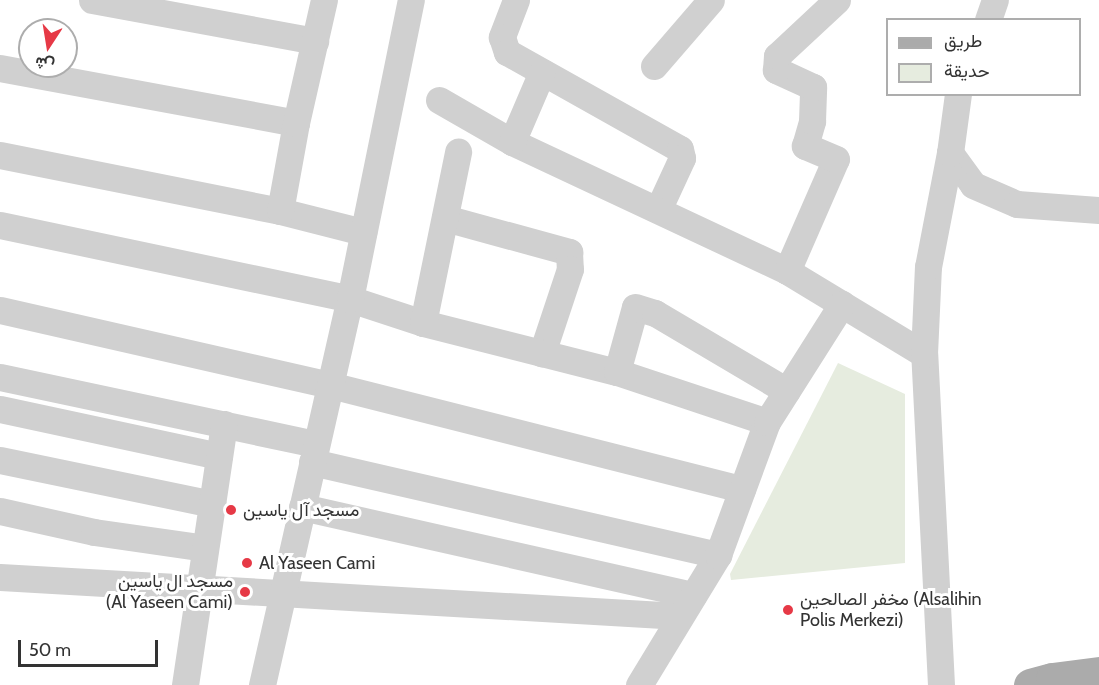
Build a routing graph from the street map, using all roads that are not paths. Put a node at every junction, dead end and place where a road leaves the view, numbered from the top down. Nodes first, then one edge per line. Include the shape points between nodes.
1 (92, 0) edge
2 (324, 0) edge
3 (411, 0) edge
4 (516, 0) edge
5 (711, 0) edge
6 (837, 0) edge
7 (995, 0) edge
8 (989, 18) edge
9 (315, 41) junction
10 (654, 66) dead end
11 (0, 68) edge
12 (542, 72) junction
13 (958, 96) edge
14 (439, 100) dead end
15 (296, 123) junction
16 (512, 142) junction
17 (458, 152) dead end
18 (950, 153) junction
19 (0, 155) edge
20 (658, 210) junction
21 (1099, 210) edge
22 (280, 211) junction
23 (445, 218) junction
24 (0, 225) edge
25 (363, 232) junction
26 (787, 271) junction
27 (350, 299) junction
28 (842, 304) junction
29 (0, 310) edge
30 (423, 323) junction
31 (542, 353) junction
32 (924, 354) junction
33 (617, 372) junction
34 (0, 377) edge
35 (330, 385) junction
36 (787, 391) junction
37 (0, 409) edge
38 (767, 422) junction
39 (224, 424) junction
40 (314, 453) junction
41 (219, 456) junction
42 (0, 460) edge
43 (742, 489) junction
44 (212, 504) junction
45 (302, 507) junction
46 (0, 511) edge
47 (205, 548) junction
48 (718, 555) junction
49 (0, 577) edge
50 (199, 589) junction
51 (284, 593) junction
52 (686, 606) junction
53 (1099, 673) edge
54 (1044, 683) edge
55 (185, 685) edge
56 (262, 685) edge
57 (639, 685) edge
58 (941, 685) edge

1 - 9 street
2 - 9 street
3 - 25 street
4 - 12 street via 502,37 507,52
5 - 10 street
6 - 26 street via 777,56 776,70 813,87 812,121 805,146 836,159
7 - 8 street
9 - 15 street
11 - 15 street
12 - 16 street
12 - 20 street via 680,149 681,158
13 - 18 street
14 - 16 street
15 - 22 street
16 - 20 street
17 - 23 street
18 - 21 street via 973,185 1017,204
18 - 32 street via 928,267
19 - 22 street
20 - 26 street
22 - 25 street
23 - 30 street
23 - 31 street via 569,252 570,269
24 - 27 street
25 - 27 street
26 - 28 street
27 - 30 street
27 - 35 street
28 - 32 street
28 - 36 street
29 - 35 street
30 - 31 street
31 - 33 street
32 - 58 street
33 - 36 street via 635,307 655,313
33 - 38 street
34 - 39 street
35 - 40 street
35 - 43 street
36 - 38 street
37 - 41 street
38 - 43 street
39 - 40 street
39 - 41 street
40 - 45 street
40 - 48 street
41 - 44 street
42 - 44 street
43 - 48 street
44 - 47 street
45 - 51 street
45 - 52 street
46 - 47 street via 94,532
47 - 50 street
48 - 52 street
49 - 50 street
50 - 51 street
50 - 55 street
51 - 52 street
51 - 56 street
52 - 57 street
53 - 54 main road

